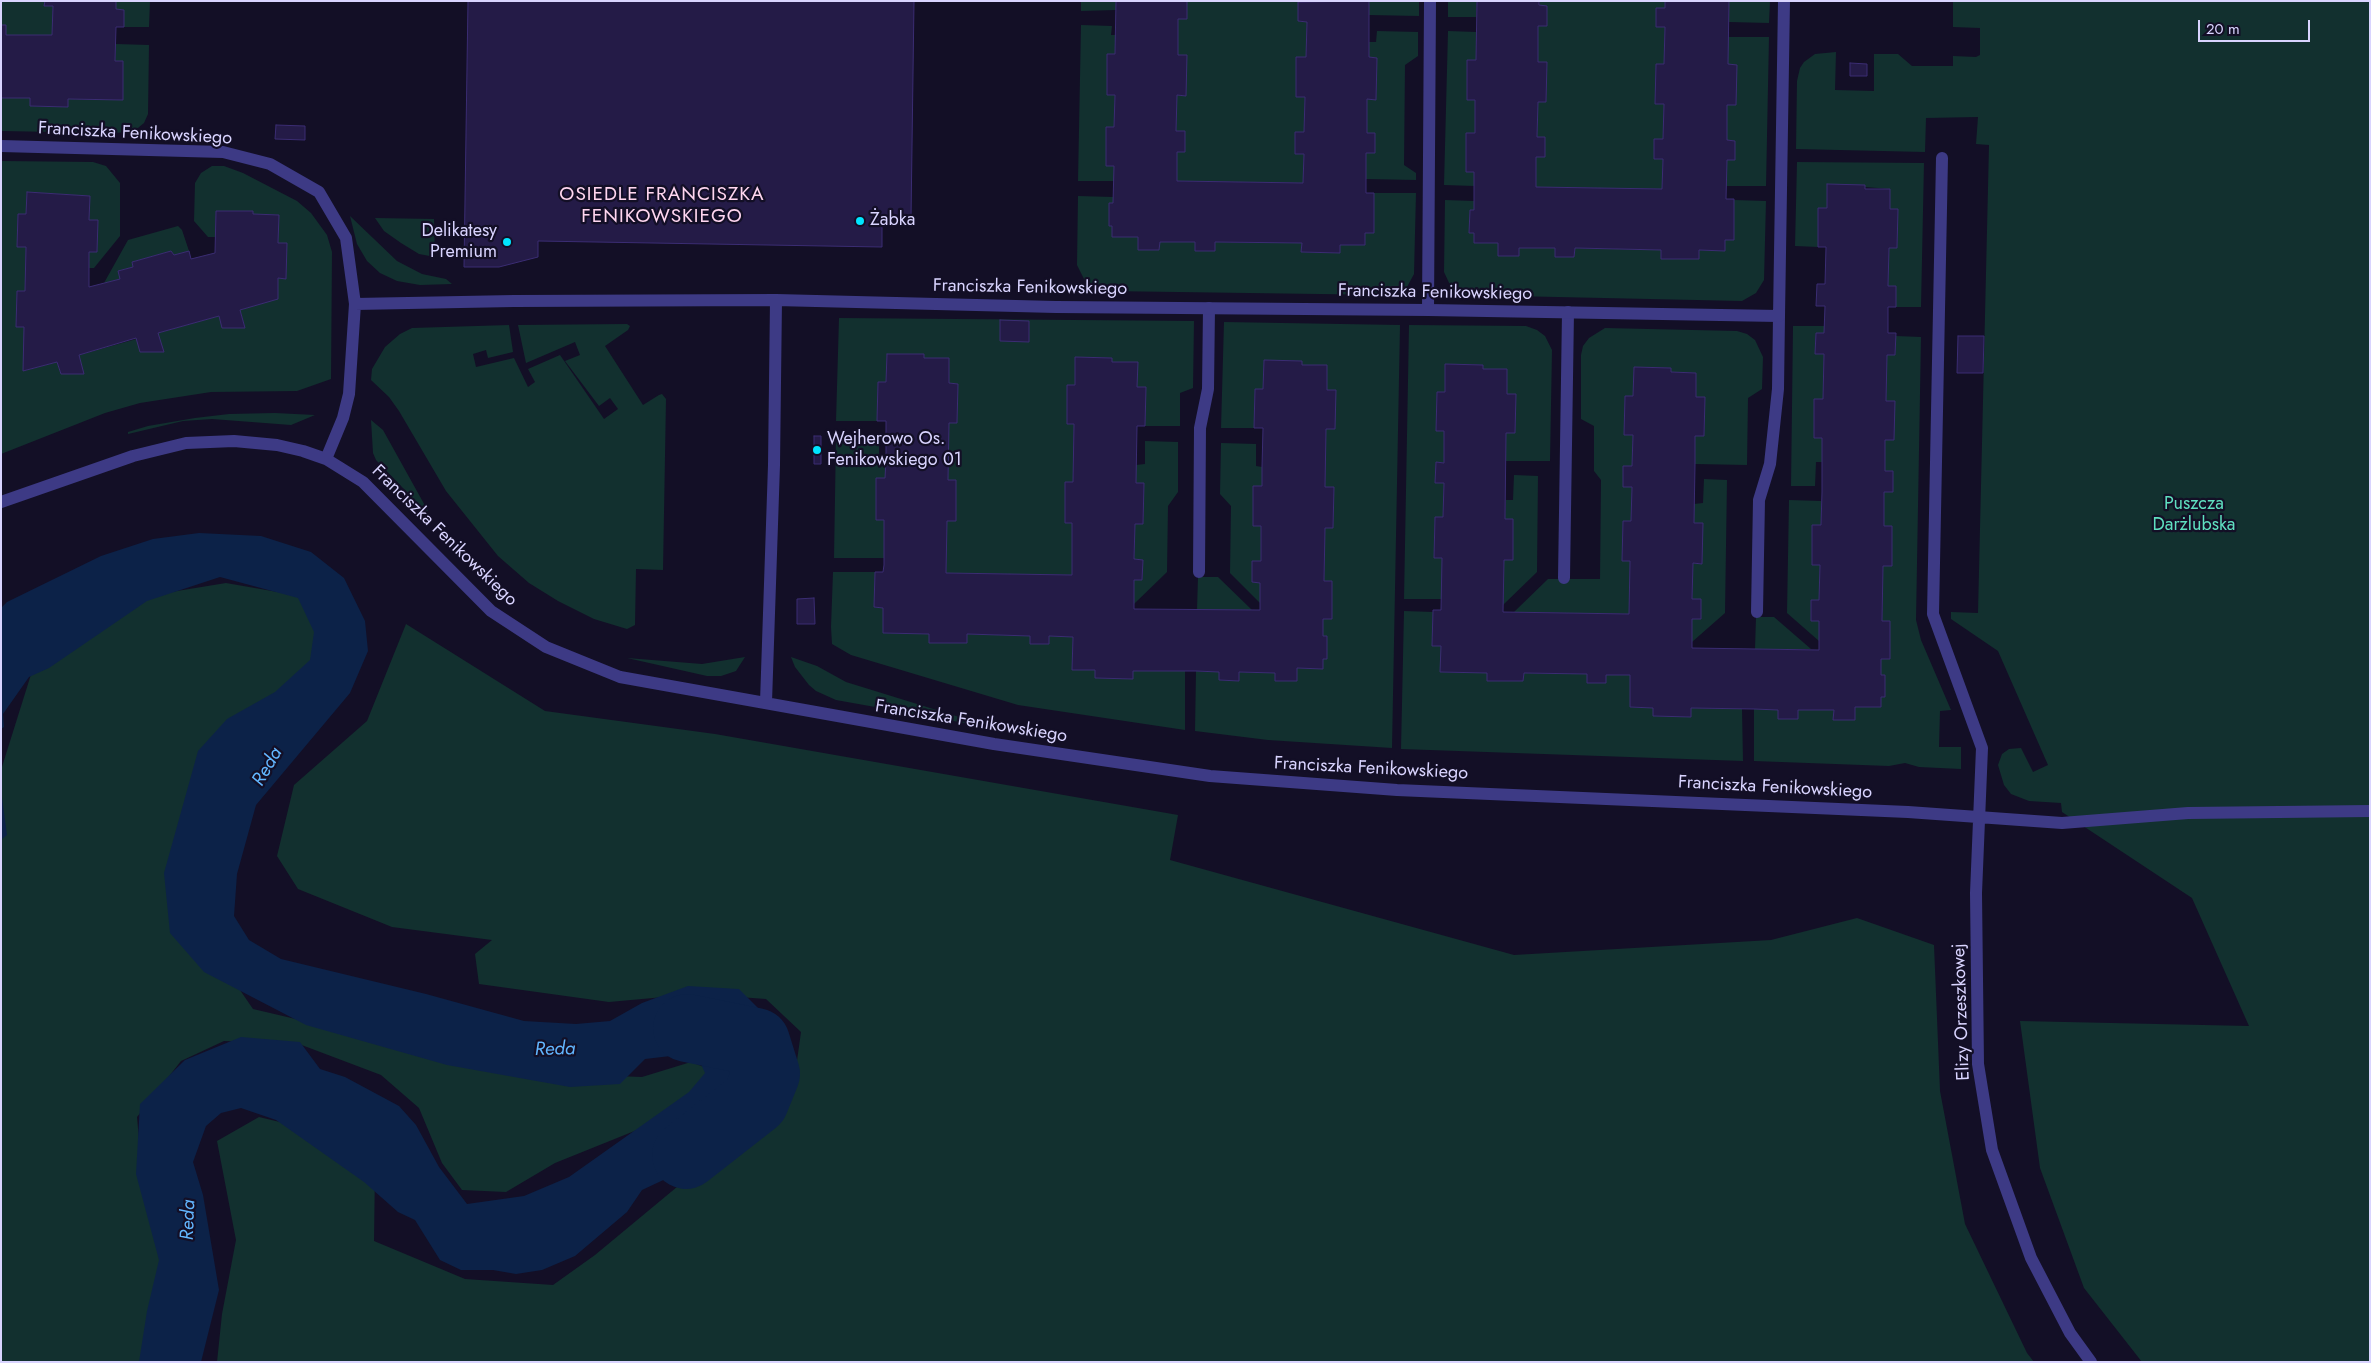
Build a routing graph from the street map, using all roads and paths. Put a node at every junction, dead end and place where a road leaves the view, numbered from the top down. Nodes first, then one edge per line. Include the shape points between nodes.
1 (1430, 1) edge
2 (1784, 1) edge
3 (1, 146) edge
4 (1942, 158) dead end
5 (776, 300) junction
6 (355, 304) junction
7 (1209, 308) junction
8 (1428, 310) junction
9 (1568, 312) junction
10 (1778, 316) junction
11 (326, 459) junction
12 (1, 502) edge
13 (1198, 572) dead end
14 (1564, 578) dead end
15 (1757, 612) dead end
16 (766, 702) junction
17 (2370, 811) edge
18 (1979, 818) junction
19 (2091, 1362) edge

1 - 8 street
2 - 10 street
3 - 6 street, Franciszka Fenikowskiego via 223,152 270,164 319,192 346,238
4 - 18 street, Elizy Orzeszkowej via 1933,614 1982,748
5 - 6 street, Franciszka Fenikowskiego
5 - 7 street, Franciszka Fenikowskiego
5 - 16 street
6 - 11 street, Franciszka Fenikowskiego via 349,394
7 - 8 street, Franciszka Fenikowskiego
7 - 13 street via 1208,389 1200,428
8 - 9 street, Franciszka Fenikowskiego
9 - 10 street, Franciszka Fenikowskiego
9 - 14 street
10 - 15 street via 1778,389 1770,464 1759,500
11 - 12 street, Franciszka Fenikowskiego via 268,444 234,441 186,443 133,456
11 - 16 street, Franciszka Fenikowskiego via 363,482 490,611 546,647 620,677
16 - 18 street, Franciszka Fenikowskiego via 994,744 1210,776 1397,790 1908,812
17 - 18 street, Franciszka Fenikowskiego via 2188,814 2062,823
18 - 19 street, Elizy Orzeszkowej via 1976,893 1978,1064 1992,1150 2031,1258 2070,1333

